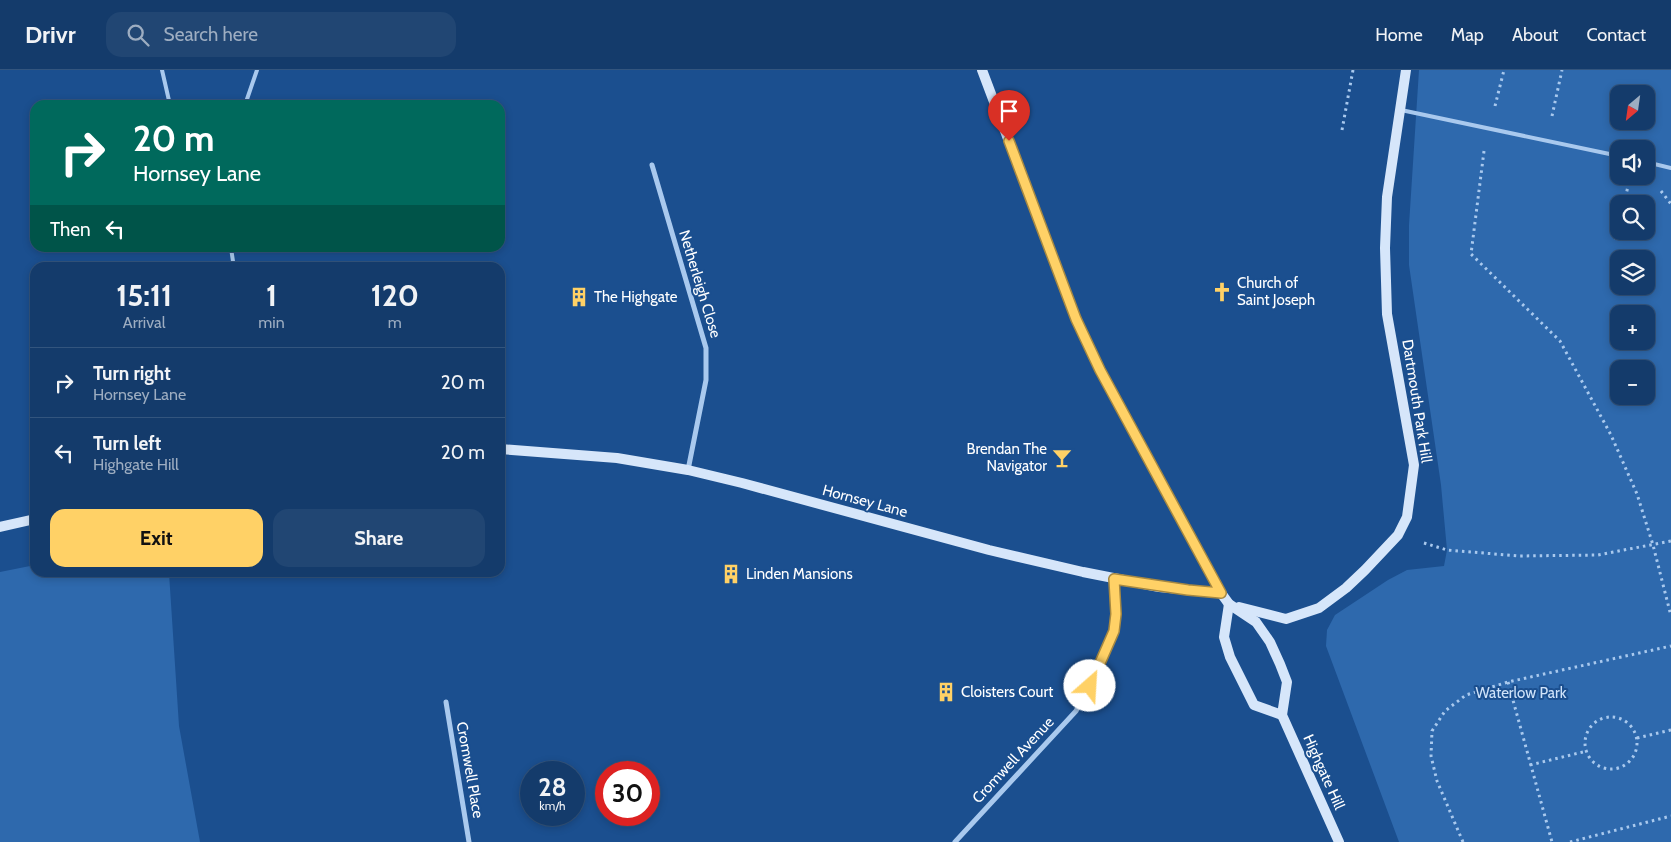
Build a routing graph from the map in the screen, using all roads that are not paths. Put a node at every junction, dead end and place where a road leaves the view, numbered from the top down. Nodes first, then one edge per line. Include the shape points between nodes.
1 (162, 70) edge
2 (257, 70) edge
3 (982, 70) edge
4 (1406, 70) edge
5 (169, 100) edge
6 (246, 100) edge
7 (1399, 110) junction
8 (1610, 154) edge
9 (1655, 164) edge
10 (652, 165) dead end
11 (1671, 168) edge
12 (505, 450) edge
13 (688, 470) junction
14 (30, 521) edge
15 (0, 527) edge
16 (1114, 579) junction
17 (1221, 593) junction
18 (1229, 604) junction
19 (446, 702) dead end
20 (1282, 715) junction
21 (470, 842) edge
22 (955, 842) edge
23 (1339, 842) edge

1 - 5 lane
2 - 6 lane
3 - 17 main road via 1080,328
4 - 7 main road, Dartmouth Park Hill
7 - 8 lane
7 - 18 main road, Dartmouth Park Hill via 1387,197 1385,248 1387,314 1414,465 1408,517 1398,535 1346,588 1319,608 1286,618
9 - 11 lane
10 - 13 street, Netherleigh Close via 706,348 706,380
12 - 13 main road, Hornsey Lane via 617,458
13 - 16 main road, Hornsey Lane via 989,550
14 - 15 main road
16 - 17 main road, Hornsey Lane
16 - 22 street, Cromwell Avenue via 1114,631 1076,711
17 - 18 main road
18 - 20 main road via 1256,622 1270,642 1287,682
18 - 20 main road via 1224,637 1230,657 1254,704
19 - 21 street, Cromwell Place
20 - 23 main road, Highgate Hill

